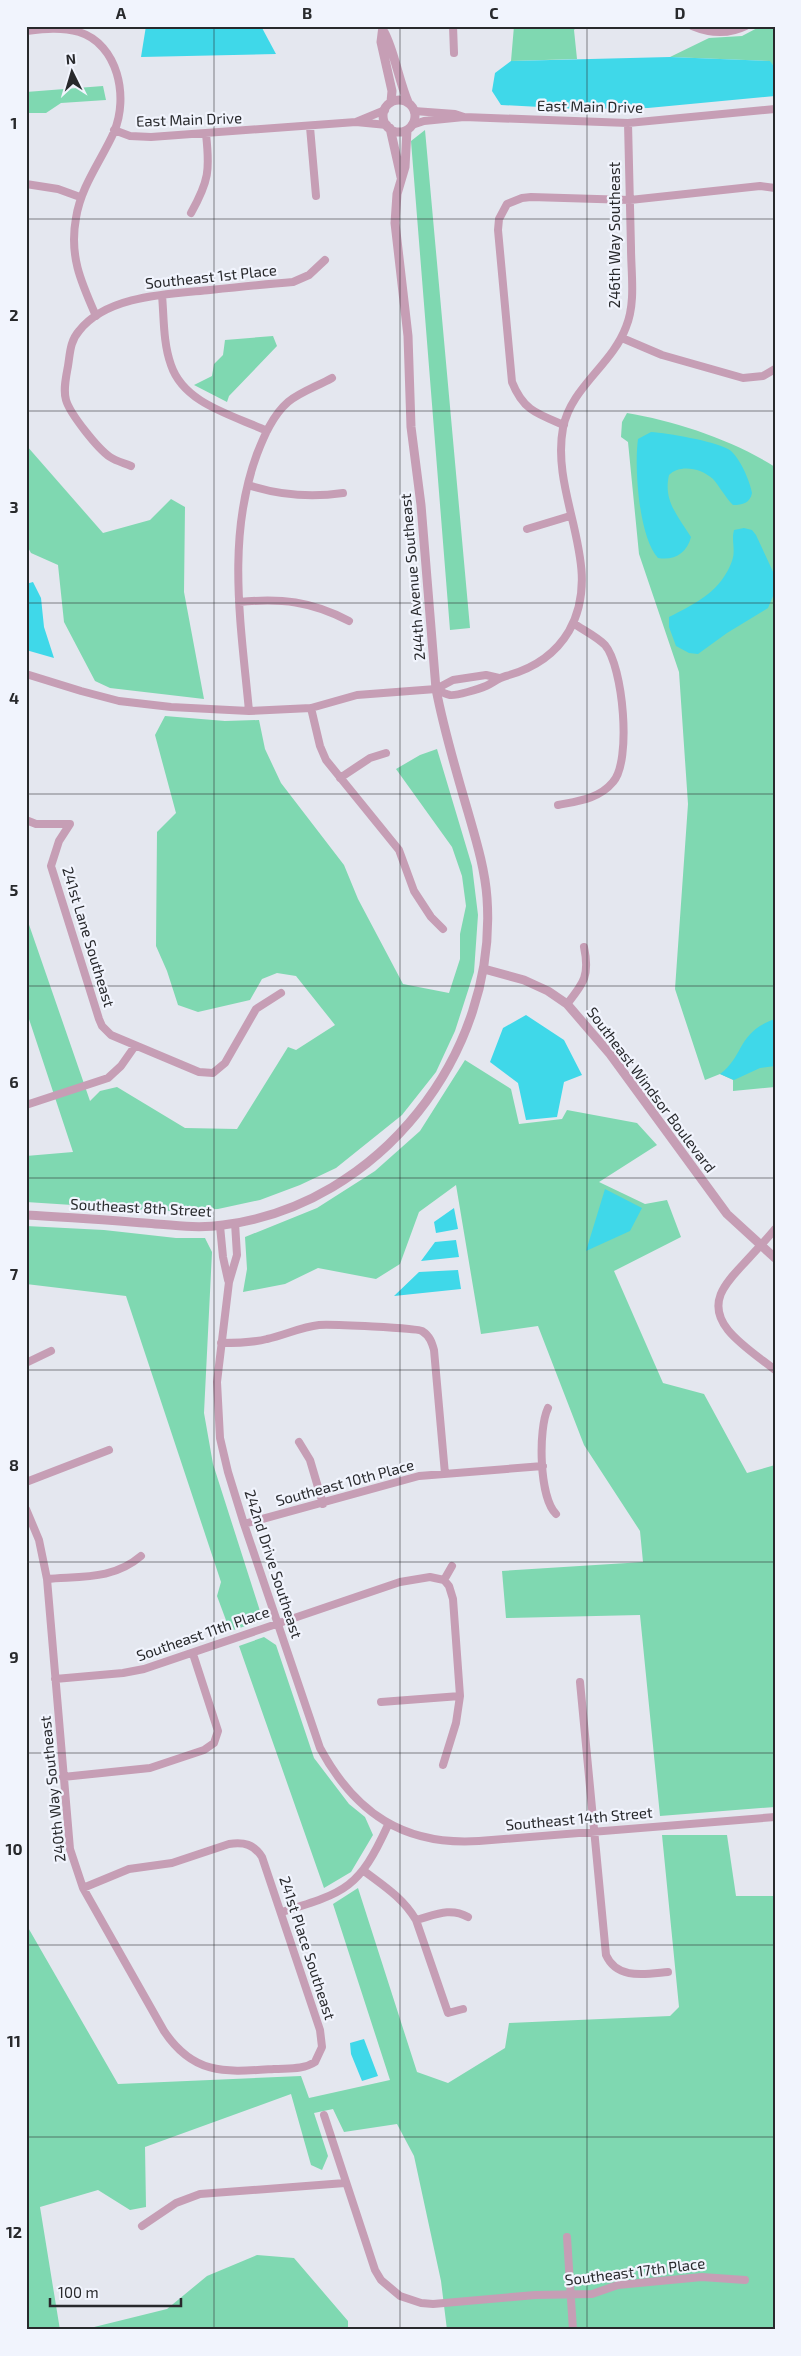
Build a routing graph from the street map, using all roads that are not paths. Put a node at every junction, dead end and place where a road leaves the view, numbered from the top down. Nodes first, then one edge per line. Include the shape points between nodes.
1 (452, 26) edge
2 (692, 26) edge
3 (746, 26) edge
4 (384, 29) edge
5 (26, 31) edge
6 (454, 53) dead end
7 (391, 102) junction
8 (408, 102) junction
9 (775, 109) edge
10 (385, 110) junction
11 (414, 111) junction
12 (464, 118) junction
13 (356, 122) junction
14 (628, 123) junction
15 (310, 127) junction
16 (388, 127) junction
17 (409, 127) junction
18 (114, 130) junction
19 (206, 134) junction
20 (401, 177) junction
21 (26, 184) edge
22 (775, 188) edge
23 (316, 196) dead end
24 (80, 197) junction
25 (630, 200) junction
26 (192, 213) dead end
27 (325, 260) dead end
28 (162, 295) junction
29 (96, 316) junction
30 (622, 338) junction
31 (773, 371) edge
32 (332, 378) dead end
33 (564, 425) junction
34 (267, 431) junction
35 (131, 466) dead end
36 (248, 485) junction
37 (343, 493) dead end
38 (570, 516) junction
39 (527, 529) dead end
40 (239, 602) junction
41 (349, 621) dead end
42 (573, 623) junction
43 (26, 674) edge
44 (499, 678) junction
45 (436, 689) junction
46 (311, 708) junction
47 (249, 711) junction
48 (386, 753) dead end
49 (340, 778) junction
50 (558, 805) dead end
51 (26, 820) edge
52 (443, 929) dead end
53 (584, 947) dead end
54 (484, 969) junction
55 (281, 993) dead end
56 (567, 1004) junction
57 (135, 1046) junction
58 (26, 1105) edge
59 (26, 1215) edge
60 (235, 1224) junction
61 (220, 1226) junction
62 (775, 1229) edge
63 (760, 1246) junction
64 (775, 1258) edge
65 (229, 1282) junction
66 (221, 1343) junction
67 (51, 1350) dead end
68 (26, 1363) edge
69 (775, 1370) edge
70 (548, 1408) dead end
71 (299, 1442) dead end
72 (109, 1450) dead end
73 (543, 1466) junction
74 (445, 1474) junction
75 (26, 1482) edge
76 (323, 1504) junction
77 (26, 1509) edge
78 (556, 1514) dead end
79 (244, 1524) junction
80 (140, 1556) dead end
81 (452, 1566) dead end
82 (47, 1579) junction
83 (444, 1580) junction
84 (278, 1623) junction
85 (193, 1654) junction
86 (55, 1679) junction
87 (580, 1682) dead end
88 (460, 1696) junction
89 (381, 1702) dead end
90 (443, 1765) dead end
91 (63, 1777) junction
92 (775, 1817) edge
93 (388, 1825) junction
94 (594, 1832) junction
95 (364, 1871) junction
96 (83, 1888) junction
97 (282, 1912) junction
98 (468, 1917) dead end
99 (416, 1920) junction
100 (668, 1972) dead end
101 (462, 2009) dead end
102 (309, 2066) joint
103 (324, 2115) dead end
104 (345, 2183) junction
105 (142, 2226) dead end
106 (567, 2237) dead end
107 (746, 2280) dead end
108 (570, 2295) junction
109 (572, 2330) edge

1 - 6 street
2 - 3 street via 713,32
4 - 7 street via 381,42 392,91
4 - 8 street
5 - 18 street via 55,28 80,32 106,51 118,77 119,108
7 - 8 street
7 - 10 street
8 - 11 street
9 - 14 street, East Main Drive
10 - 13 street, East Main Drive
10 - 16 street
11 - 12 street, East Main Drive via 456,114
11 - 17 street via 415,118
12 - 14 street, East Main Drive
12 - 17 street, East Main Drive via 424,121
13 - 15 street, East Main Drive
13 - 16 street, East Main Drive
14 - 25 street, 246th Way Southeast
15 - 19 street, East Main Drive
15 - 23 street
16 - 17 street via 398,131
16 - 20 street, 244th Avenue Southeast
17 - 20 street, 244th Avenue Southeast
18 - 19 street, East Main Drive via 130,136
18 - 24 street
19 - 26 street via 208,176
20 - 45 street, 244th Avenue Southeast via 395,223 406,319 411,427 422,504
21 - 24 street via 58,189
22 - 25 street via 760,186
24 - 29 street via 75,258 79,277
25 - 30 street, 246th Way Southeast via 632,295
25 - 33 street via 522,198 507,204 500,219 498,230 512,382 527,408
27 - 28 street, Southeast 1st Place via 309,275 293,282
28 - 29 street, Southeast 1st Place via 130,301
28 - 34 street via 167,350 180,383 200,400
29 - 35 street via 73,339 66,400 70,410 104,453
30 - 31 street via 662,355 730,375 754,378
30 - 33 street, 246th Way Southeast via 580,391
32 - 34 street via 289,402
33 - 38 street, 246th Way Southeast via 563,470
34 - 36 street
36 - 37 street via 286,494
36 - 40 street via 238,543
38 - 39 street
38 - 42 street, 246th Way Southeast via 583,584 582,598
40 - 41 street via 285,600
40 - 47 street
42 - 44 street, 246th Way Southeast via 564,640 542,661
42 - 50 street via 605,646 612,658 619,683 623,752 621,769 606,789 587,799
43 - 47 street via 119,701
44 - 45 street via 486,675 453,680
44 - 45 street via 487,686 451,695
45 - 46 street via 357,695
45 - 54 street, 244th Avenue Southeast via 483,868 487,898
46 - 47 street
46 - 49 street via 320,746
48 - 49 street via 370,758
49 - 52 street via 399,850 414,891
51 - 57 street, 241st Lane Southeast via 36,824 70,824 59,841 51,866 99,1019 111,1035
53 - 56 street via 586,975 582,986
54 - 56 street, Southeast Windsor Boulevard via 524,980
54 - 60 street, Southeast 8th Street via 473,1011 456,1054 439,1084 388,1147 354,1173 302,1203
55 - 57 street, 241st Lane Southeast via 256,1009 225,1063 213,1073 199,1072
56 - 63 street, Southeast Windsor Boulevard via 610,1054 727,1214
57 - 58 street via 108,1078
59 - 61 street, Southeast 8th Street
60 - 61 street, Southeast 8th Street
60 - 65 street, 242nd Drive Southeast via 237,1255
61 - 65 street, 242nd Drive Southeast
62 - 63 street
63 - 64 street, Southeast Windsor Boulevard
63 - 69 street via 726,1283 720,1294 719,1310 729,1331
65 - 66 street, 242nd Drive Southeast
66 - 74 street via 255,1342 303,1327 339,1324 414,1328 428,1336 434,1350
66 - 79 street, 242nd Drive Southeast via 217,1382 220,1438
67 - 68 street
70 - 73 street via 542,1426
71 - 76 street via 310,1460
72 - 75 street
73 - 74 street, Southeast 10th Place
73 - 78 street via 548,1502
74 - 76 street, Southeast 10th Place via 404,1480
76 - 79 street, Southeast 10th Place
77 - 82 street, 240th Way Southeast via 39,1540
79 - 84 street, 242nd Drive Southeast
80 - 82 street via 116,1572
81 - 83 street
82 - 86 street, 240th Way Southeast
83 - 84 street, Southeast 11th Place via 430,1577 400,1582
83 - 88 street via 453,1599
84 - 85 street, Southeast 11th Place
84 - 93 street, 242nd Drive Southeast via 327,1761 349,1793
85 - 86 street, Southeast 11th Place via 130,1672
85 - 91 street via 218,1731 204,1750 150,1768
86 - 91 street, 240th Way Southeast
87 - 94 street
88 - 89 street
88 - 90 street via 456,1723
91 - 96 street, 240th Way Southeast via 70,1849
92 - 94 street, Southeast 14th Street
93 - 94 street, Southeast 14th Street via 425,1839 446,1842
93 - 95 street
94 - 100 street via 604,1944 610,1963 631,1974
95 - 97 street via 336,1893
95 - 99 street via 398,1897
96 - 97 street, 241st Place Southeast via 129,1869 159,1866 229,1844 246,1843 258,1850 262,1857
96 - 102 street, 240th Way Southeast via 164,2031 178,2048 196,2062 228,2072
97 - 102 street, 241st Place Southeast via 322,2039 320,2056
98 - 99 street via 458,1912 444,1912
99 - 101 street via 448,2013
103 - 104 street
104 - 105 street via 200,2194 176,2203
104 - 108 street, Southeast 17th Place via 375,2270 390,2288 409,2300 433,2304
106 - 108 street
107 - 108 street, Southeast 17th Place via 676,2279 618,2285 592,2294
108 - 109 street

